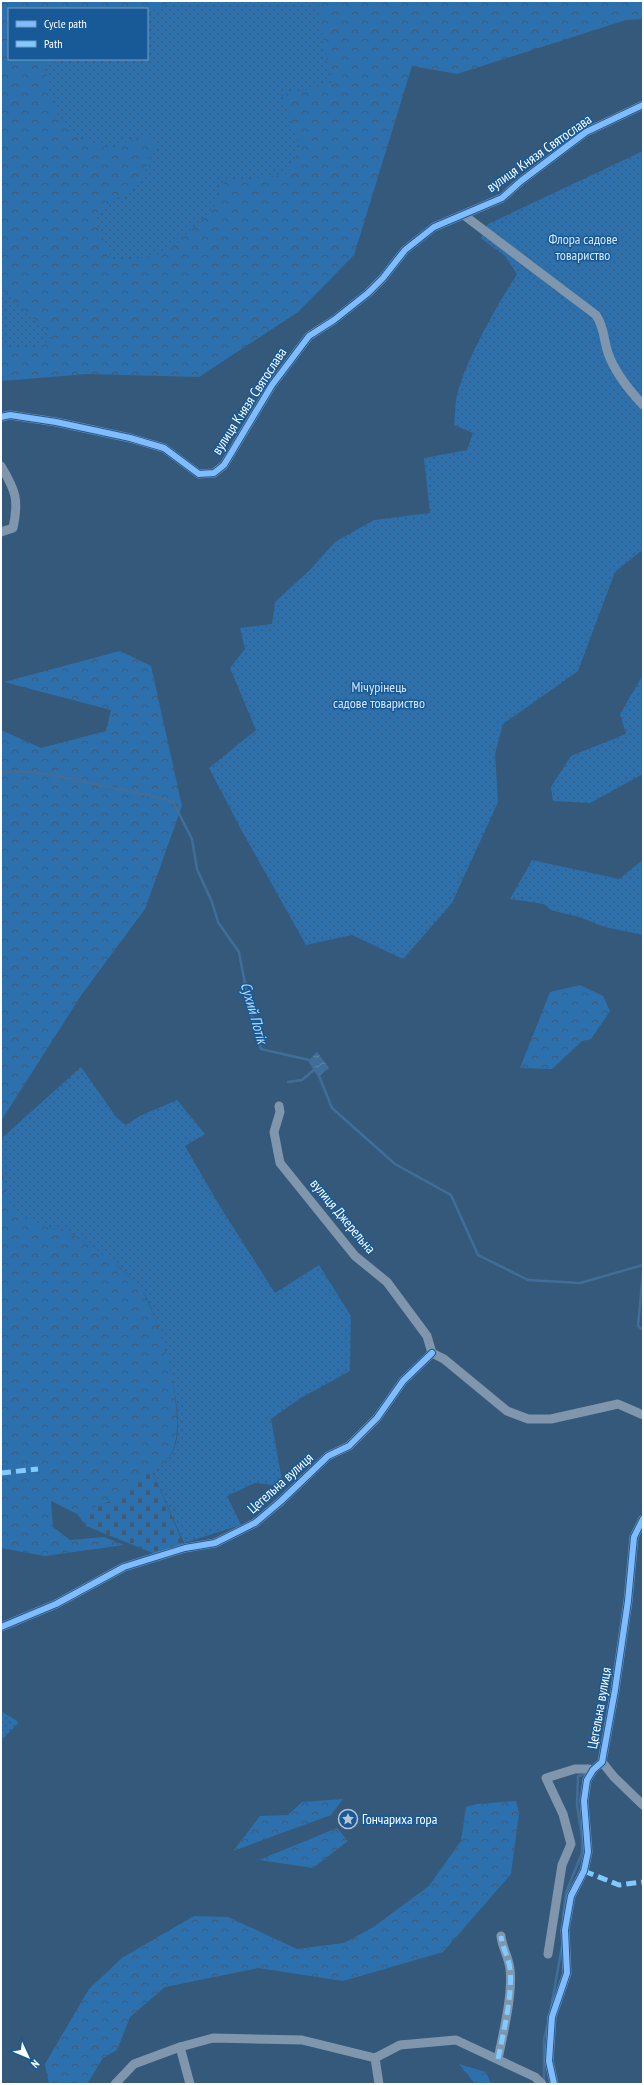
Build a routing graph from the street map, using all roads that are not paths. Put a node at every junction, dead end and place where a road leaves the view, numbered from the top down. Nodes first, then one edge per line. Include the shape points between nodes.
1 (643, 105) edge
2 (465, 216) junction
3 (643, 405) edge
4 (1, 417) edge
5 (1, 466) edge
6 (1, 532) edge
7 (279, 1106) dead end
8 (432, 1353) junction
9 (643, 1415) edge
10 (643, 1519) edge
11 (1, 1627) edge
12 (602, 1762) junction
13 (589, 1769) dead end
14 (643, 1804) edge
15 (501, 1936) dead end
16 (548, 1954) dead end
17 (180, 2047) junction
18 (375, 2058) junction
19 (498, 2060) junction
20 (115, 2084) edge
21 (190, 2084) edge
22 (379, 2084) edge
23 (542, 2084) edge
24 (554, 2084) edge

1 - 2 street, вулиця Князя Святослава via 586,132 502,198
2 - 3 street via 596,315 603,326 608,353 614,365 628,388
2 - 4 street, вулиця Князя Святослава via 434,227 405,250 368,293 309,336 272,385 224,465 214,473 199,474 164,448 130,438 56,422 10,415
5 - 6 street via 13,486 17,508 13,528
7 - 8 street, вулиця Джерельна via 280,1112 274,1132 280,1162 355,1256 387,1282 427,1336
8 - 9 street via 444,1359 507,1411 528,1420 551,1419 618,1404
8 - 11 street, Цегельна вулиця via 403,1382 377,1418 349,1446 328,1456 255,1523 215,1544 185,1548 124,1567 56,1604
10 - 12 street, Цегельна вулиця via 634,1537 620,1653
12 - 14 street
12 - 24 street, Цегельна вулиця via 587,1780 584,1801 588,1852 584,1871 571,1896 565,1930 567,1972 552,2016 549,2061
13 - 16 street via 575,1769 546,1778 563,1814 571,1844 562,1865
15 - 19 street via 510,1969 508,2006
17 - 18 street via 213,2038 287,2039 302,2040
17 - 20 street via 134,2064
17 - 21 street
18 - 19 street via 400,2044 456,2040
18 - 22 street
19 - 23 street via 535,2077

